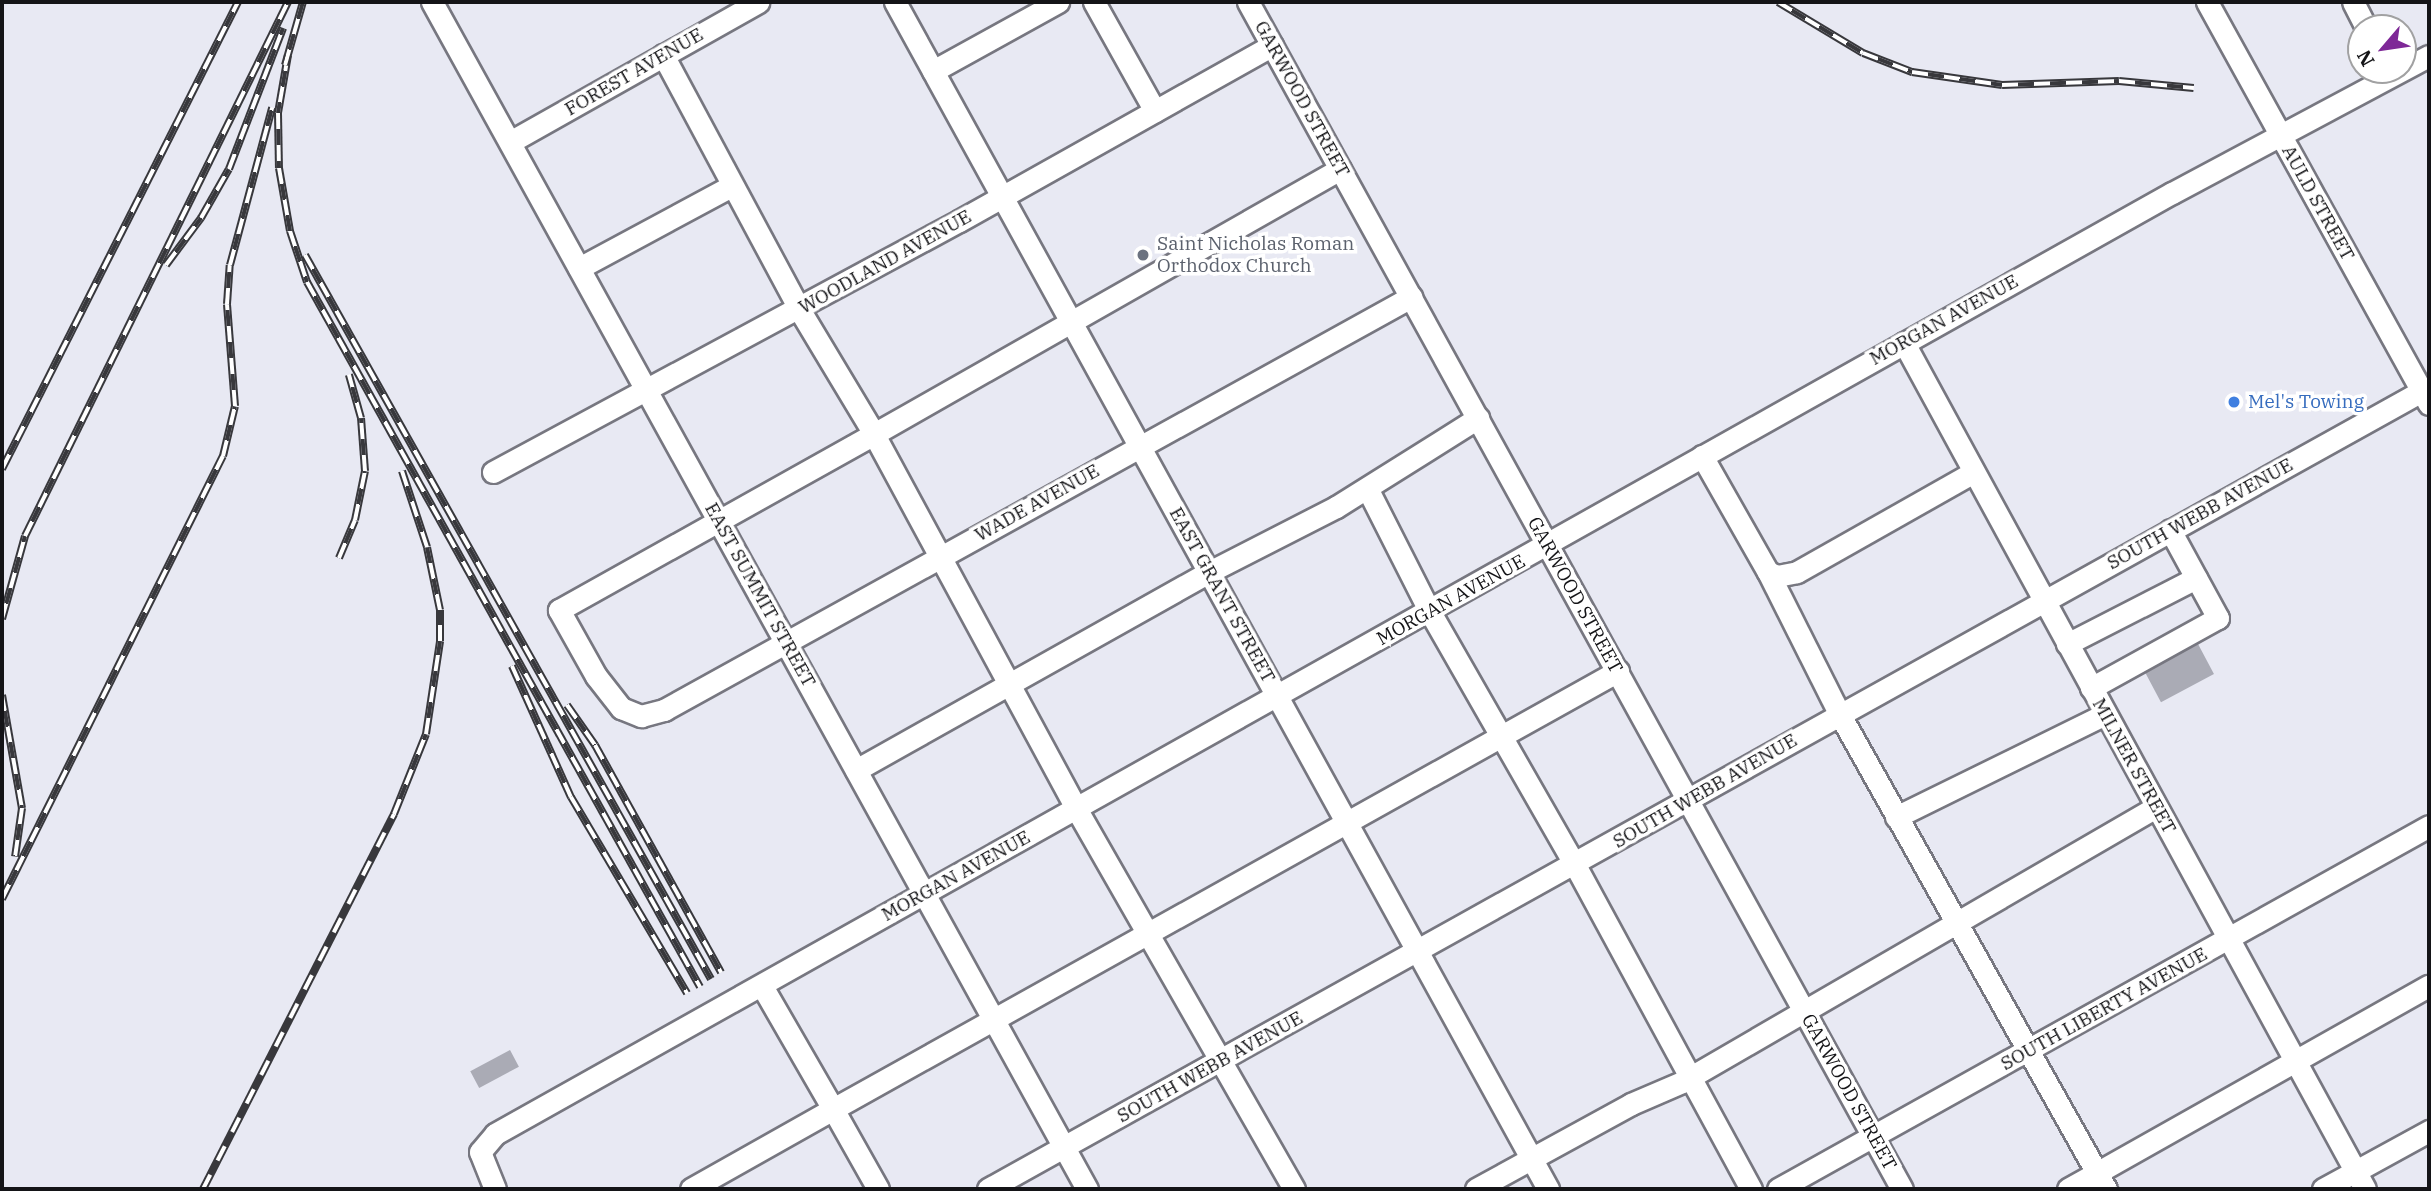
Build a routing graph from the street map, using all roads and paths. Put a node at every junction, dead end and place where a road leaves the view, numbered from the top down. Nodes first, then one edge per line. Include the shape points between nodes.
1 (432, 2) edge
2 (758, 2) edge
3 (895, 2) edge
4 (1058, 2) edge
5 (1094, 2) edge
6 (1248, 2) edge
7 (2207, 2) edge
8 (1272, 45) junction
9 (663, 55) junction
10 (933, 71) junction
11 (2372, 84) edge
12 (1155, 111) junction
13 (2281, 136) junction
14 (510, 142) junction
15 (1340, 169) junction
16 (731, 186) junction
17 (1002, 197) junction
18 (579, 268) junction
19 (1411, 297) junction
20 (799, 309) junction
21 (1070, 320) junction
22 (1904, 343) junction
23 (647, 391) junction
24 (2426, 398) edge
25 (1478, 418) junction
26 (874, 434) junction
27 (1139, 446) junction
28 (1702, 456) junction
29 (493, 471) dead end
30 (1974, 472) junction
31 (1367, 488) junction
32 (719, 520) junction
33 (2171, 530) junction
34 (1548, 545) junction
35 (939, 558) junction
36 (1209, 572) junction
37 (1768, 572) junction
38 (2196, 578) junction
39 (2044, 601) junction
40 (1430, 612) junction
41 (786, 642) junction
42 (2067, 644) junction
43 (1618, 671) junction
44 (1009, 684) junction
45 (2091, 688) junction
46 (1278, 696) junction
47 (2105, 714) junction
48 (1840, 715) junction
49 (1501, 735) junction
50 (856, 770) junction
51 (1688, 800) junction
52 (2156, 807) junction
53 (1076, 808) junction
54 (1896, 817) junction
55 (1347, 822) junction
56 (2429, 826) edge
57 (1575, 865) junction
58 (924, 893) junction
59 (1955, 922) junction
60 (1149, 936) junction
61 (2228, 939) junction
62 (1419, 952) junction
63 (762, 986) junction
64 (2429, 986) edge
65 (1803, 1009) junction
66 (994, 1021) junction
67 (2027, 1052) junction
68 (2296, 1061) junction
69 (1219, 1062) junction
70 (1689, 1077) junction
71 (833, 1109) junction
72 (2429, 1130) edge
73 (1873, 1136) junction
74 (1064, 1148) junction
75 (1532, 1159) junction
76 (2360, 1180) edge
77 (2102, 1181) edge
78 (495, 1189) edge
79 (692, 1189) edge
80 (877, 1189) edge
81 (988, 1189) edge
82 (1087, 1189) edge
83 (1294, 1189) edge
84 (1476, 1189) edge
85 (1548, 1189) edge
86 (1751, 1189) edge
87 (1777, 1189) edge
88 (1902, 1189) edge
89 (2068, 1189) edge
90 (2323, 1189) edge

1 - 14 street, EAST SUMMIT STREET
2 - 9 street, FOREST AVENUE
3 - 10 street, EAST GRANT STREET
4 - 10 street
5 - 12 street
6 - 8 street, GARWOOD STREET
7 - 13 street, AULD STREET
8 - 12 street, WOODLAND AVENUE
8 - 15 street, GARWOOD STREET
9 - 14 street, FOREST AVENUE
9 - 16 street
10 - 17 street, EAST GRANT STREET
11 - 13 street, MORGAN AVENUE
12 - 17 street, WOODLAND AVENUE
13 - 22 street, MORGAN AVENUE
13 - 24 street, AULD STREET
14 - 18 street, EAST SUMMIT STREET
15 - 19 street, GARWOOD STREET
15 - 21 street
16 - 18 street
16 - 20 street
17 - 20 street, WOODLAND AVENUE
17 - 21 street, EAST GRANT STREET
18 - 23 street, EAST SUMMIT STREET
19 - 25 street, GARWOOD STREET
19 - 27 street, WADE AVENUE
20 - 23 street, WOODLAND AVENUE
20 - 26 street
21 - 26 street
21 - 27 street, EAST GRANT STREET
22 - 28 street, MORGAN AVENUE
22 - 30 street, MILNER STREET
23 - 29 street, WOODLAND AVENUE
23 - 32 street, EAST SUMMIT STREET
24 - 33 street, SOUTH WEBB AVENUE
25 - 31 street
25 - 34 street, GARWOOD STREET
26 - 32 street
26 - 35 street
27 - 35 street, WADE AVENUE
27 - 36 street, EAST GRANT STREET
28 - 34 street, MORGAN AVENUE
28 - 37 street
30 - 37 street via 1797,572 1777,576
30 - 39 street, MILNER STREET
31 - 36 street
31 - 40 street
32 - 41 street, EAST SUMMIT STREET
32 - 41 street, WADE AVENUE via 559,610 596,676 621,708 641,716 664,710
33 - 38 street
33 - 39 street, SOUTH WEBB AVENUE
34 - 40 street, MORGAN AVENUE
34 - 43 street, GARWOOD STREET
35 - 41 street, WADE AVENUE
35 - 44 street
36 - 44 street
36 - 46 street, EAST GRANT STREET
37 - 48 street
38 - 42 street
38 - 45 street via 2218,618
39 - 42 street, MILNER STREET
39 - 48 street, SOUTH WEBB AVENUE
40 - 46 street, MORGAN AVENUE
40 - 49 street
41 - 50 street, EAST SUMMIT STREET
42 - 45 street, MILNER STREET
43 - 49 street
43 - 51 street, GARWOOD STREET
44 - 50 street
44 - 53 street
45 - 47 street, MILNER STREET
46 - 53 street, MORGAN AVENUE
46 - 55 street, EAST GRANT STREET
47 - 52 street, MILNER STREET
47 - 54 street
48 - 51 street, SOUTH WEBB AVENUE
48 - 54 street
49 - 55 street
49 - 57 street
50 - 58 street, EAST SUMMIT STREET
51 - 57 street, SOUTH WEBB AVENUE
51 - 65 street, GARWOOD STREET
52 - 59 street
52 - 61 street, MILNER STREET
53 - 58 street, MORGAN AVENUE
53 - 60 street
54 - 59 street
55 - 60 street
55 - 62 street, EAST GRANT STREET
56 - 61 street, SOUTH LIBERTY AVENUE
57 - 62 street, SOUTH WEBB AVENUE
57 - 70 street
58 - 63 street, MORGAN AVENUE
58 - 66 street, EAST SUMMIT STREET
59 - 65 street
59 - 67 street
60 - 66 street
60 - 69 street
61 - 67 street, SOUTH LIBERTY AVENUE
61 - 68 street, MILNER STREET
62 - 69 street, SOUTH WEBB AVENUE
62 - 75 street, EAST GRANT STREET
63 - 71 street
63 - 78 street, MORGAN AVENUE via 495,1134 480,1152
64 - 68 street
65 - 70 street
65 - 73 street, GARWOOD STREET
66 - 71 street
66 - 74 street, EAST SUMMIT STREET
67 - 73 street, SOUTH LIBERTY AVENUE
67 - 77 street
68 - 76 street, MILNER STREET
68 - 77 street
69 - 74 street, SOUTH WEBB AVENUE
69 - 83 street
70 - 75 street
70 - 86 street
71 - 79 street
71 - 80 street
72 - 76 street
73 - 87 street, SOUTH LIBERTY AVENUE
73 - 88 street, GARWOOD STREET
74 - 81 street, SOUTH WEBB AVENUE
74 - 82 street, EAST SUMMIT STREET
75 - 84 street
75 - 85 street, EAST GRANT STREET
76 - 90 street
77 - 89 street

